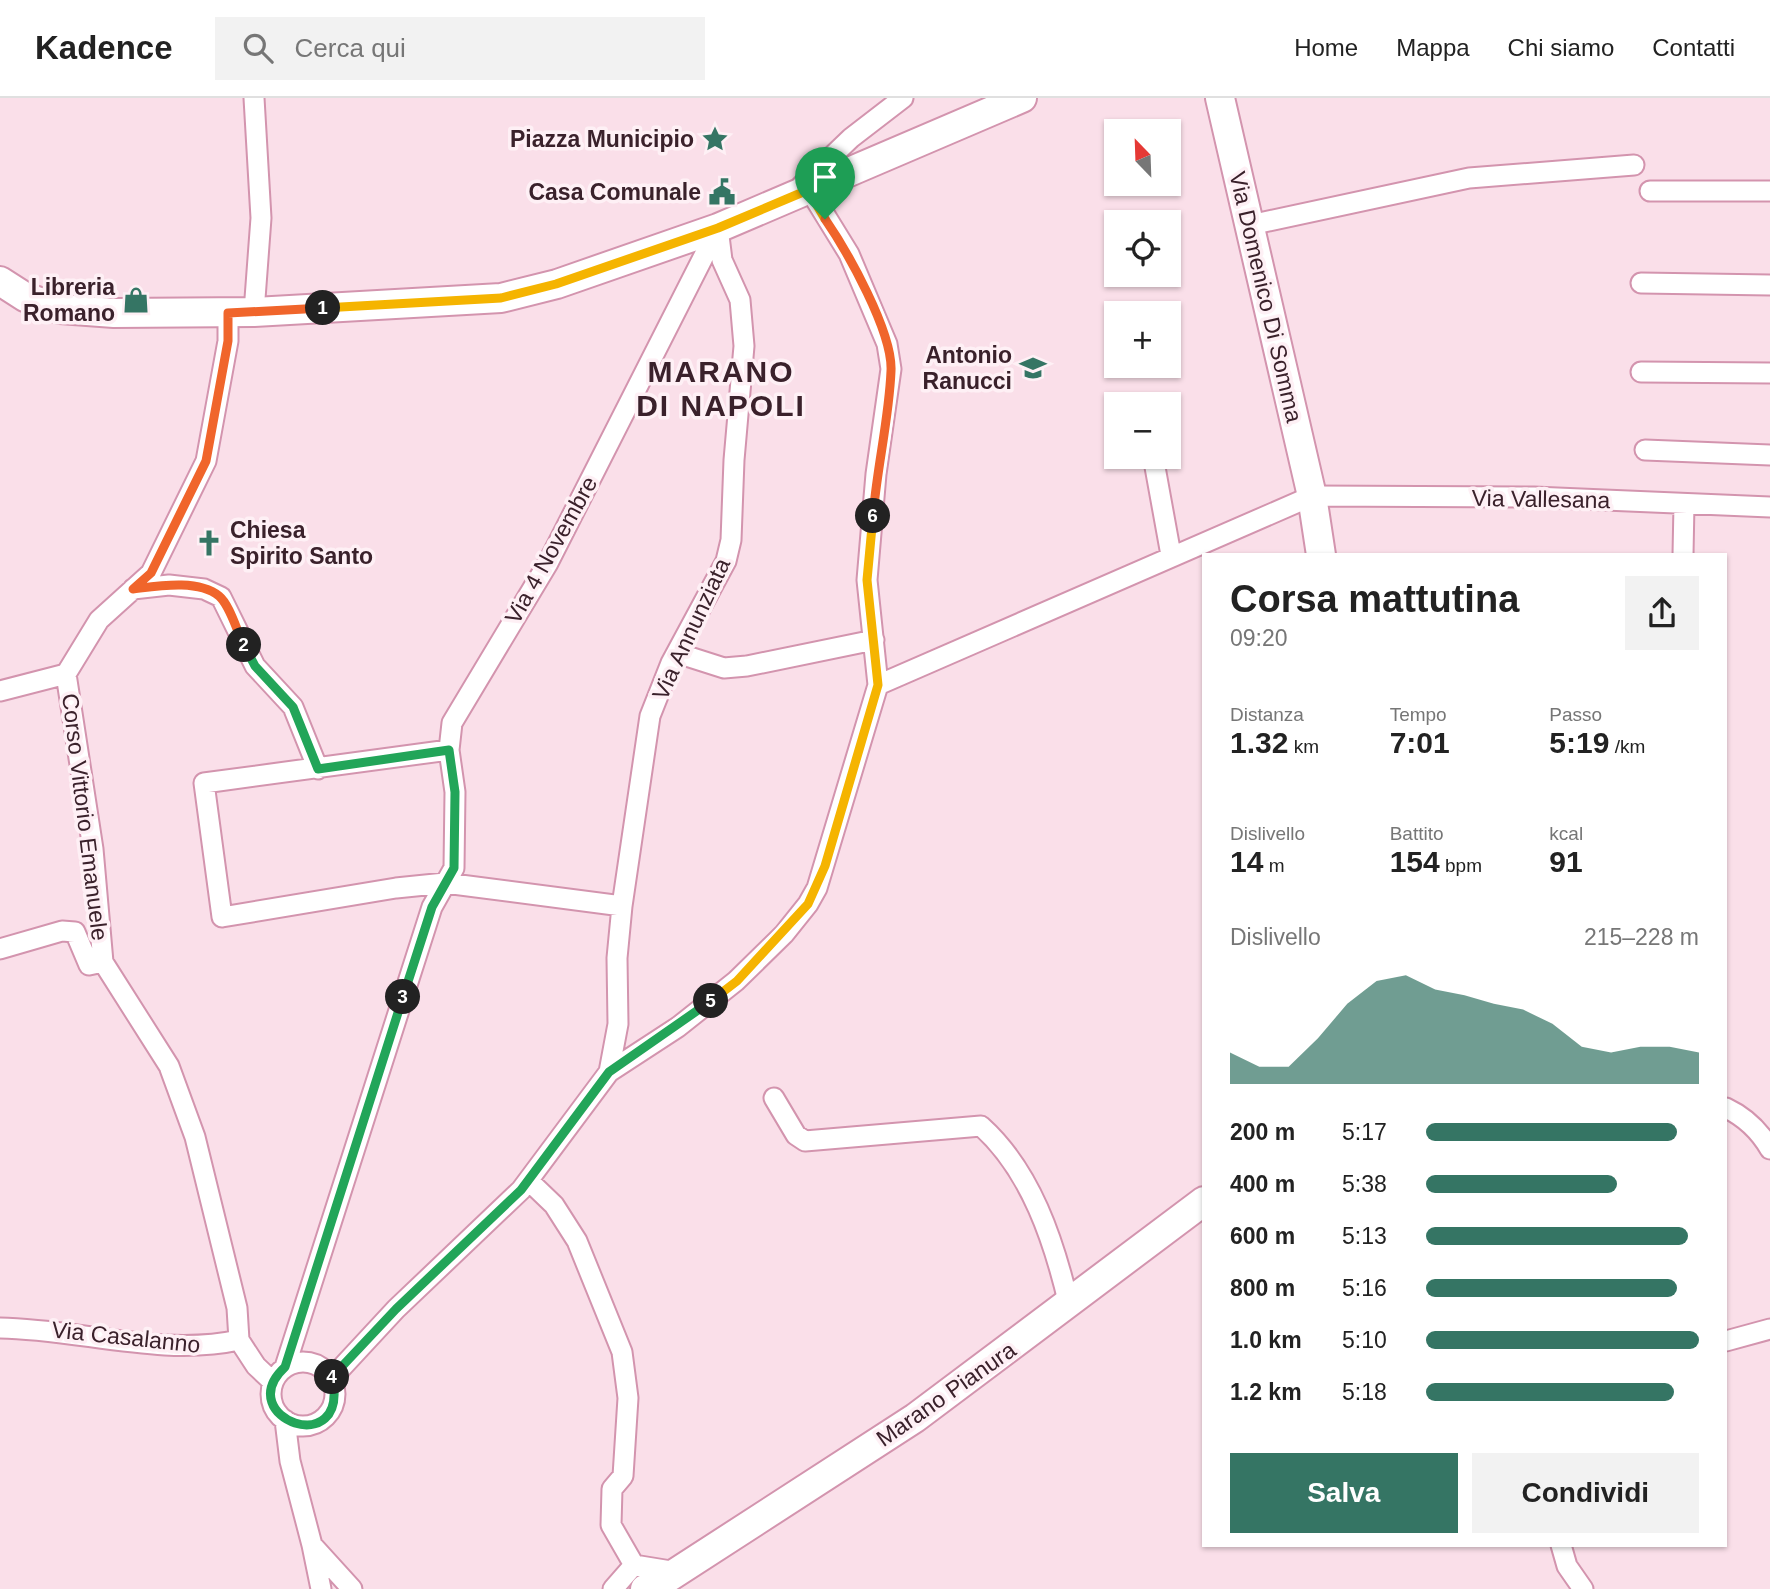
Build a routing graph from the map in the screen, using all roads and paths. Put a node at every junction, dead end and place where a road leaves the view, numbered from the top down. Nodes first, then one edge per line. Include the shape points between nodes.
1 (254, 98) edge
2 (903, 98) edge
3 (1022, 98) edge
4 (1220, 98) edge
5 (1634, 164) dead end
6 (1650, 191) dead end
7 (1770, 191) edge
8 (798, 194) junction
9 (1250, 225) junction
10 (718, 228) junction
11 (0, 281) edge
12 (1641, 283) dead end
13 (1770, 285) edge
14 (241, 313) junction
15 (1641, 372) dead end
16 (1770, 373) edge
17 (1645, 450) dead end
18 (1770, 455) edge
19 (1155, 469) edge
20 (1312, 496) junction
21 (1684, 504) junction
22 (1770, 507) edge
23 (1321, 553) edge
24 (1684, 553) edge
25 (1171, 555) junction
26 (133, 589) junction
27 (874, 640) junction
28 (677, 653) junction
29 (66, 674) junction
30 (878, 685) junction
31 (0, 691) edge
32 (449, 750) junction
33 (318, 769) junction
34 (445, 883) junction
35 (622, 906) junction
36 (0, 949) edge
37 (103, 962) junction
38 (609, 1072) junction
39 (774, 1098) dead end
40 (1727, 1108) edge
41 (1770, 1149) edge
42 (529, 1181) junction
43 (1202, 1203) edge
44 (1069, 1305) junction
45 (0, 1328) edge
46 (1770, 1329) edge
47 (239, 1340) junction
48 (1727, 1341) edge
49 (279, 1375) junction
50 (332, 1378) junction
51 (285, 1420) junction
52 (312, 1545) junction
53 (1562, 1547) edge
54 (639, 1577) edge
55 (321, 1589) edge
56 (352, 1589) edge
57 (613, 1589) edge
58 (1583, 1589) edge

1 - 14 street, Corso Vittorio Emanuele via 261,218
2 - 8 street via 851,138
3 - 8 street
4 - 9 street, Via Domenico Di Somma
5 - 9 street via 1469,178
6 - 7 street
8 - 10 street
8 - 27 street via 849,254 887,344 891,369 867,580
9 - 20 street, Via Domenico Di Somma
10 - 14 street via 556,284 501,298
10 - 28 street, Via Annunziata via 722,260 740,300 744,346 731,540 726,561
10 - 32 street, Via 4 Novembre via 548,563 452,723
11 - 14 street via 25,297 60,309
12 - 13 street
14 - 26 street, Corso Vittorio Emanuele via 228,341 206,461 151,573
15 - 16 street
17 - 18 street
19 - 25 street
20 - 21 street, Via Vallesana via 1534,497
20 - 23 street
20 - 25 street
21 - 22 street, Via Vallesana
21 - 24 street
25 - 30 street
26 - 29 street, Corso Vittorio Emanuele via 99,620
26 - 33 street via 169,585 204,589 221,597 255,666 293,707
27 - 28 street via 724,668
27 - 30 street
28 - 35 street, Via Annunziata via 650,716
29 - 31 street
29 - 37 street, Corso Vittorio Emanuele via 93,849
30 - 38 street via 825,866 808,904 737,981
32 - 33 street
32 - 34 street, Via 4 Novembre via 455,792 454,868
33 - 34 street via 204,783 222,917
34 - 35 street
34 - 49 street, Via 4 Novembre via 432,907
35 - 38 street, Via Annunziata via 618,1024
36 - 37 street via 62,931 75,933 89,965
37 - 47 street, Corso Vittorio Emanuele via 169,1066 189,1118 237,1308
38 - 42 street
39 - 44 street via 796,1135 805,1140 981,1126 1020,1173 1040,1213
40 - 41 street via 1755,1128
42 - 50 street via 396,1309
42 - 54 street via 554,1205 577,1241 622,1352 628,1398 623,1476 612,1489 611,1525
43 - 44 street, Marano Pianura
44 - 54 street, Marano Pianura via 915,1418 677,1572
45 - 47 street, Via Casalanno via 37,1328 151,1343 214,1346
46 - 48 street
47 - 49 street via 256,1366
49 - 50 street via 294,1363 316,1364
49 - 51 street via 272,1403
50 - 51 street via 335,1399 326,1418 306,1426
51 - 52 street via 290,1461
52 - 55 street
52 - 56 street
53 - 58 street via 1567,1566
54 - 57 street

